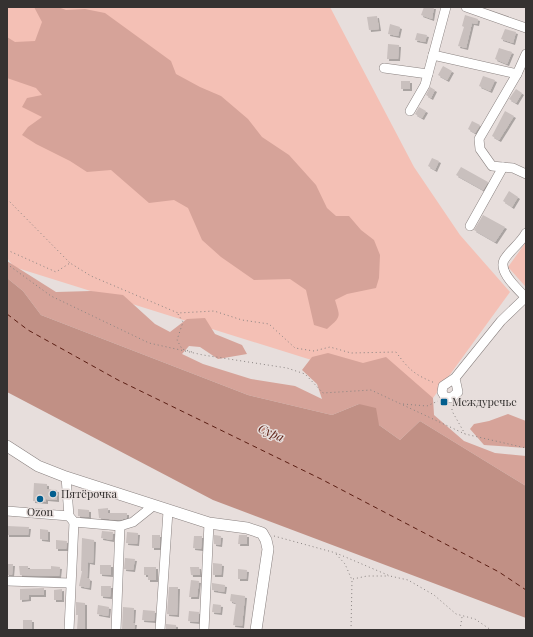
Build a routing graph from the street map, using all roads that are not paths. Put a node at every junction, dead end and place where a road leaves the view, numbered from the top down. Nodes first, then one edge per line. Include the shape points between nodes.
1 (446, 7) edge
2 (466, 7) edge
3 (526, 28) edge
4 (526, 54) edge
5 (433, 55) junction
6 (384, 68) dead end
7 (428, 74) junction
8 (517, 74) junction
9 (410, 111) dead end
10 (503, 167) junction
11 (526, 174) edge
12 (470, 226) dead end
13 (526, 233) edge
14 (526, 297) edge
15 (455, 378) junction
16 (7, 446) edge
17 (66, 477) junction
18 (154, 506) junction
19 (7, 511) edge
20 (168, 511) junction
21 (71, 519) junction
22 (209, 523) junction
23 (120, 526) junction
24 (7, 581) edge
25 (70, 582) junction
26 (69, 630) edge
27 (116, 630) edge
28 (160, 630) edge
29 (204, 630) edge
30 (256, 630) edge

1 - 5 street
2 - 3 street
4 - 8 street
5 - 7 street
5 - 8 street
6 - 7 street
7 - 9 street via 425,85
8 - 10 street via 479,139 480,149 492,166
10 - 11 street
10 - 12 street
13 - 14 street via 503,265 508,277
14 - 15 street via 501,321
15 - 15 street via 458,392 447,397 442,392 443,386
16 - 17 main road via 38,466
17 - 18 main road
17 - 21 street
18 - 20 main road
18 - 23 street via 133,522
19 - 21 street
20 - 22 main road
20 - 28 street
21 - 23 street
21 - 25 street
22 - 29 street
22 - 30 main road via 247,528 262,533 266,540 268,550
23 - 27 street
24 - 25 street
25 - 26 street

